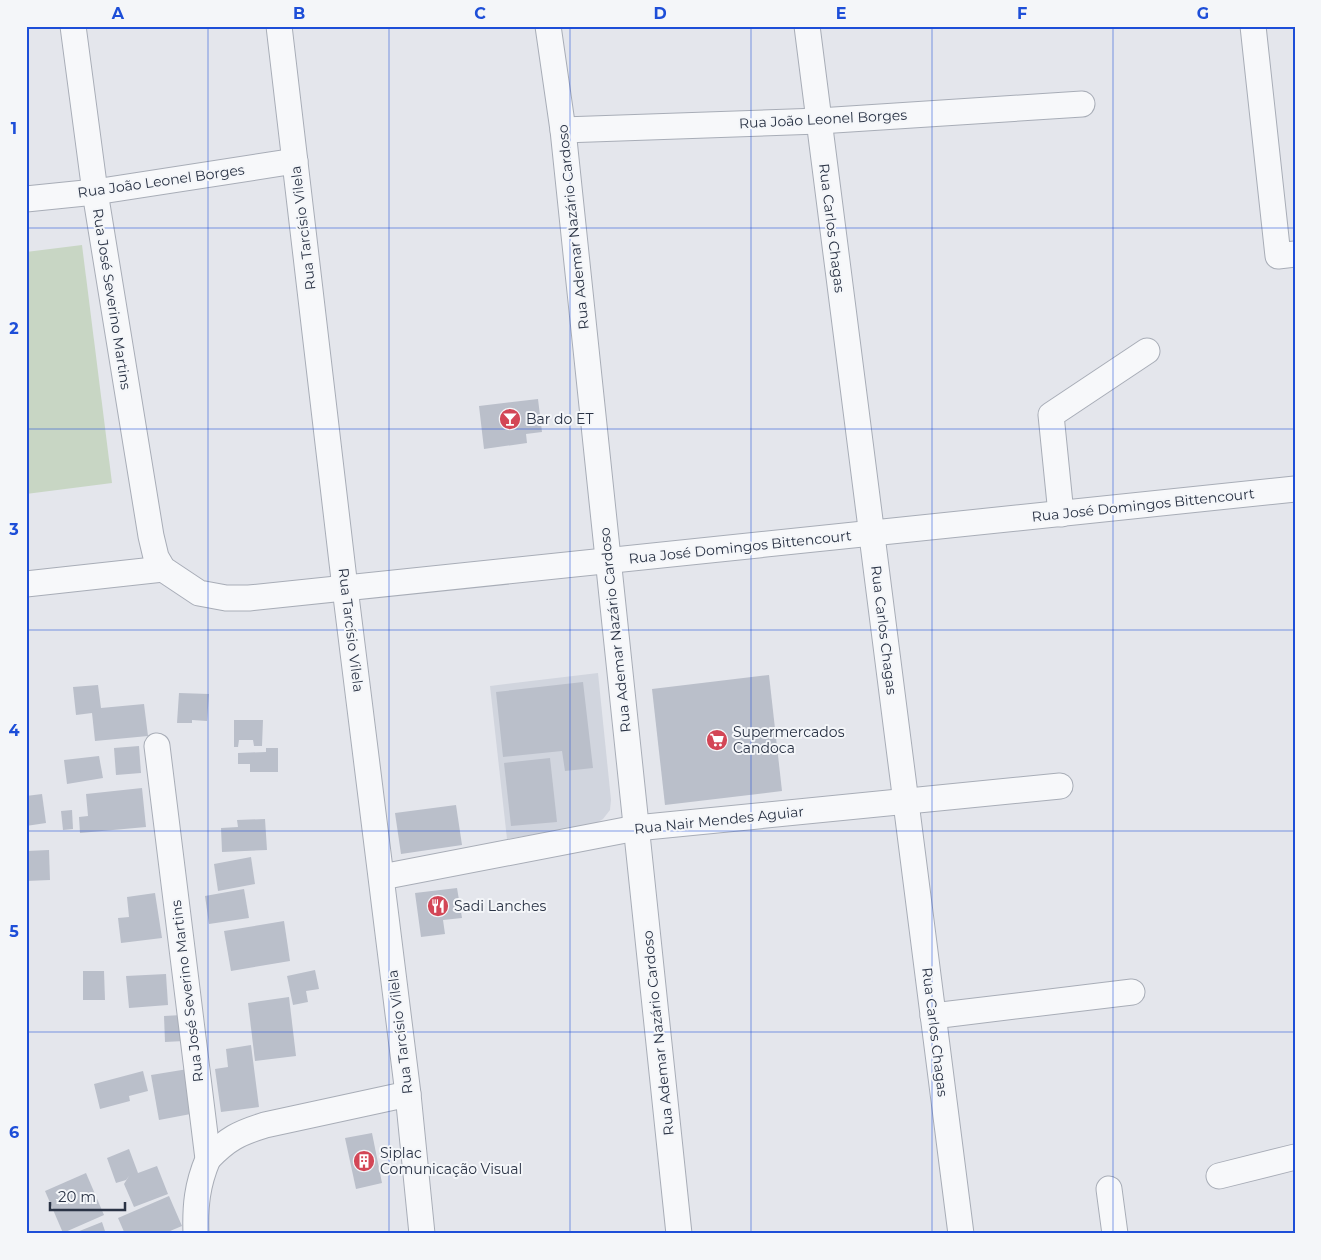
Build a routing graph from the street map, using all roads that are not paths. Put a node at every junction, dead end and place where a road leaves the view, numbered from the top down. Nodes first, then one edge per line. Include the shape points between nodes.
1 (73, 26) edge
2 (280, 26) edge
3 (548, 26) edge
4 (806, 26) edge
5 (1253, 26) edge
6 (1082, 104) dead end
7 (819, 121) junction
8 (563, 130) junction
9 (295, 161) junction
10 (94, 192) junction
11 (26, 199) edge
12 (1287, 255) edge
13 (1147, 351) dead end
14 (1295, 489) edge
15 (1061, 514) junction
16 (871, 533) junction
17 (608, 561) junction
18 (163, 569) junction
19 (26, 584) edge
20 (345, 588) junction
21 (157, 746) dead end
22 (1060, 786) dead end
23 (905, 802) junction
24 (636, 828) junction
25 (382, 877) junction
26 (1132, 992) dead end
27 (933, 1016) junction
28 (408, 1094) junction
29 (1295, 1158) edge
30 (208, 1159) junction
31 (1219, 1176) dead end
32 (1109, 1190) dead end
33 (196, 1234) edge
34 (422, 1234) edge
35 (679, 1234) edge
36 (961, 1234) edge
37 (1115, 1234) edge

1 - 10 street, Rua José Severino Martins
2 - 9 street, Rua Tarcísio Vilela
3 - 8 street, Rua Ademar Nazário Cardoso
4 - 7 street, Rua Carlos Chagas
5 - 12 street
6 - 7 street, Rua João Leonel Borges
7 - 8 street, Rua João Leonel Borges
7 - 16 street, Rua Carlos Chagas
8 - 17 street, Rua Ademar Nazário Cardoso
9 - 10 street, Rua João Leonel Borges
9 - 20 street, Rua Tarcísio Vilela
10 - 11 street, Rua João Leonel Borges
10 - 18 street, Rua José Severino Martins via 151,536 156,558
13 - 15 street via 1051,415
14 - 15 street, Rua José Domingos Bittencourt
15 - 16 street, Rua José Domingos Bittencourt
16 - 17 street, Rua José Domingos Bittencourt
16 - 23 street, Rua Carlos Chagas
17 - 20 street, Rua José Domingos Bittencourt
17 - 24 street, Rua Ademar Nazário Cardoso
18 - 19 street
18 - 20 street, Rua José Domingos Bittencourt via 199,593 226,598
20 - 25 street, Rua Tarcísio Vilela
21 - 30 street, Rua José Severino Martins
22 - 23 street, Rua Nair Mendes Aguiar
23 - 24 street, Rua Nair Mendes Aguiar
23 - 27 street, Rua Carlos Chagas
24 - 25 street, Rua Nair Mendes Aguiar
24 - 35 street, Rua Ademar Nazário Cardoso
25 - 28 street, Rua Tarcísio Vilela
26 - 27 street
27 - 36 street, Rua Carlos Chagas
28 - 30 street via 265,1124 223,1143
28 - 34 street, Rua Tarcísio Vilela
29 - 31 street
30 - 33 street, Rua José Severino Martins via 200,1179
32 - 37 street

